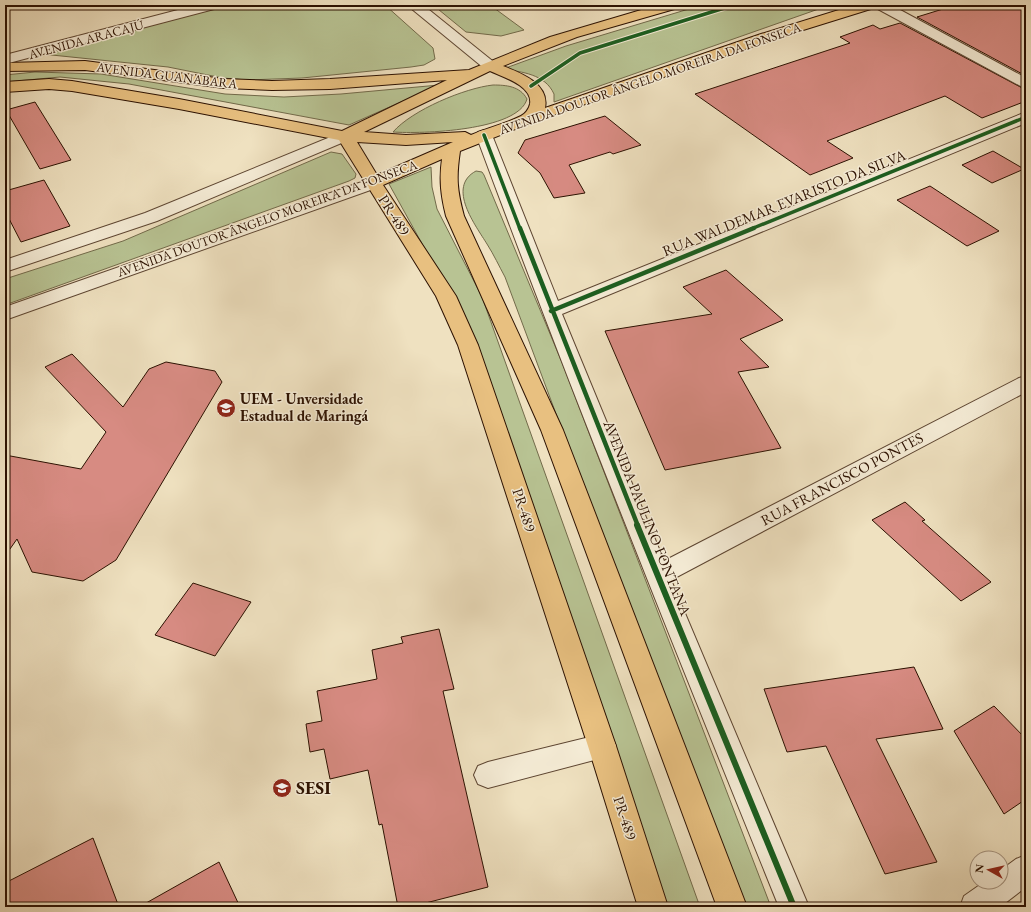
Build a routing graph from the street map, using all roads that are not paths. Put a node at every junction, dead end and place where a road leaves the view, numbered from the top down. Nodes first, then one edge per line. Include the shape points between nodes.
1 (214, 5) edge
2 (414, 5) edge
3 (673, 5) edge
4 (869, 5) edge
5 (881, 5) edge
6 (5, 60) edge
7 (490, 66) junction
8 (5, 67) edge
9 (473, 74) junction
10 (1026, 84) edge
11 (5, 87) edge
12 (392, 113) junction
13 (1026, 117) edge
14 (527, 119) junction
15 (484, 135) junction
16 (345, 136) junction
17 (380, 138) junction
18 (452, 149) junction
19 (371, 179) junction
20 (5, 266) edge
21 (551, 311) junction
22 (5, 314) edge
23 (1026, 383) edge
24 (657, 576) junction
25 (602, 746) junction
26 (488, 774) dead end
27 (1026, 869) edge
28 (653, 907) edge
29 (732, 907) edge
30 (794, 907) edge
31 (975, 907) edge

1 - 6 street, AVENIDA ARACAJÚ
2 - 7 street
3 - 7 main road via 572,34
4 - 14 main road, AVENIDA DOUTOR ÂNGELO MOREIRA DA FONSECA / PR-489 via 766,37
5 - 10 street
7 - 9 main road
7 - 14 main road via 519,79 536,92 539,100 537,108
8 - 9 main road, AVENIDA GUANABARA via 69,64 194,81 281,86
9 - 12 main road
11 - 16 main road, AVENIDA GUANABARA via 49,84 72,86
12 - 16 main road
12 - 17 main road
13 - 21 street, RUA WALDEMAR EVARISTO DA SILVA
14 - 15 main road, AVENIDA DOUTOR ÂNGELO MOREIRA DA FONSECA / PR-489
15 - 17 main road, AVENIDA GUANABARA via 444,139
15 - 18 main road, AVENIDA DOUTOR ÂNGELO MOREIRA DA FONSECA / PR-489
15 - 21 street, AVENIDA PAULINO FONTANA
16 - 17 main road, AVENIDA GUANABARA
16 - 19 main road, PR-489 / PR-489
16 - 20 street via 151,217
17 - 19 main road
18 - 19 main road, AVENIDA DOUTOR ÂNGELO MOREIRA DA FONSECA / PR-489
18 - 29 main road via 448,176 455,216 552,430
19 - 22 street, AVENIDA DOUTOR ÂNGELO MOREIRA DA FONSECA
19 - 25 main road, PR-489 / PR-489 via 446,296 468,345
21 - 24 street, AVENIDA PAULINO FONTANA
23 - 24 street, RUA FRANCISCO PONTES
24 - 30 street, AVENIDA PAULINO FONTANA
25 - 26 street
25 - 28 main road, PR-489 / PR-489
27 - 31 street

